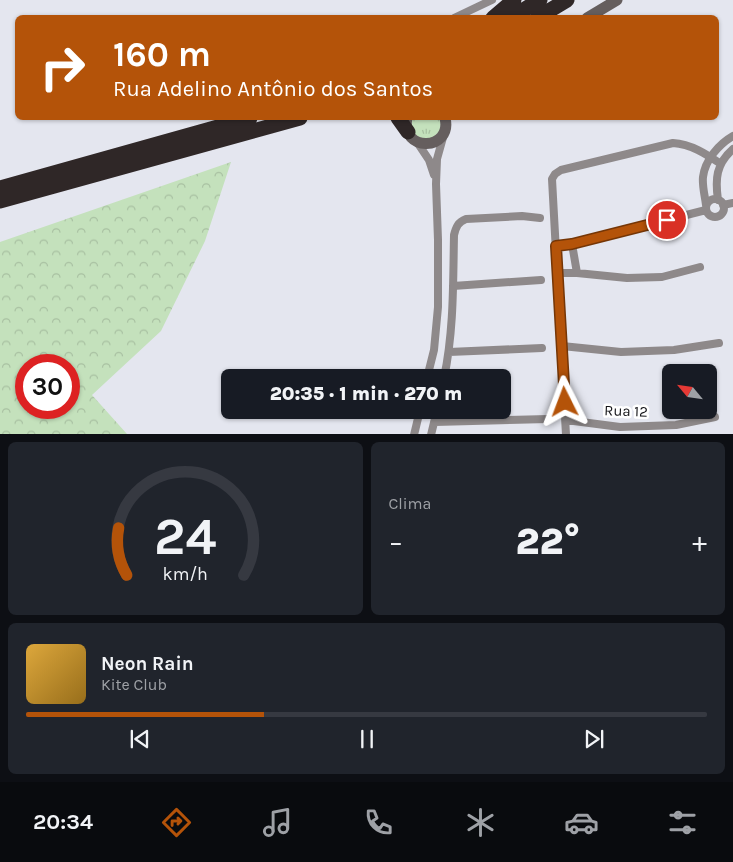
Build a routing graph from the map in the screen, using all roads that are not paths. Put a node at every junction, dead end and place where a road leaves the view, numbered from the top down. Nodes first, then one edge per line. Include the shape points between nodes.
1 (492, 0) edge
2 (514, 0) edge
3 (540, 0) edge
4 (567, 0) edge
5 (617, 0) edge
6 (460, 15) edge
7 (496, 15) edge
8 (515, 15) edge
9 (542, 15) edge
10 (592, 15) edge
11 (243, 120) edge
12 (293, 120) edge
13 (400, 120) edge
14 (445, 120) edge
15 (411, 130) edge
16 (445, 132) junction
17 (733, 136) edge
18 (733, 149) edge
19 (133, 150) junction
20 (711, 157) junction
21 (721, 164) junction
22 (0, 178) edge
23 (68, 182) junction
24 (436, 184) junction
25 (0, 188) edge
26 (0, 201) edge
27 (721, 202) junction
28 (733, 203) edge
29 (0, 207) edge
30 (706, 208) junction
31 (540, 218) dead end
32 (572, 244) junction
33 (556, 246) junction
34 (700, 267) dead end
35 (557, 273) junction
36 (577, 273) junction
37 (541, 280) dead end
38 (453, 286) junction
39 (719, 343) dead end
40 (562, 346) junction
41 (542, 348) dead end
42 (449, 352) junction
43 (429, 369) edge
44 (446, 369) edge
45 (548, 418) dead end
46 (418, 419) edge
47 (436, 419) edge
48 (705, 419) edge
49 (566, 420) junction
50 (435, 422) junction
51 (414, 434) edge
52 (431, 434) edge
53 (566, 434) edge

1 - 6 street
2 - 7 highway
3 - 8 highway
4 - 9 highway
5 - 10 street
11 - 19 highway
12 - 23 highway
13 - 15 highway
14 - 16 street
15 - 16 street via 423,144 436,142
15 - 24 street via 430,160
16 - 24 street via 437,159
17 - 20 street
18 - 21 street
19 - 22 highway
19 - 25 highway
20 - 21 street
20 - 30 street via 703,178
20 - 33 street via 682,143 673,143 561,170 552,179
21 - 27 street via 716,185
23 - 26 highway
23 - 29 highway
24 - 43 street via 438,307
27 - 28 street
27 - 30 street via 712,199
27 - 30 street via 724,208 717,217 711,217
30 - 32 street
31 - 38 street via 522,216 461,221 454,235
32 - 33 street
32 - 36 street
33 - 35 street
34 - 36 street via 662,277 627,278
35 - 36 street
35 - 40 street
37 - 38 street
38 - 42 street
39 - 40 street via 674,350 621,352
40 - 49 street
41 - 42 street
42 - 44 street
45 - 50 street
46 - 51 street
47 - 50 street
48 - 49 street, Rua 12 via 676,425 620,426
49 - 53 street
50 - 52 street

